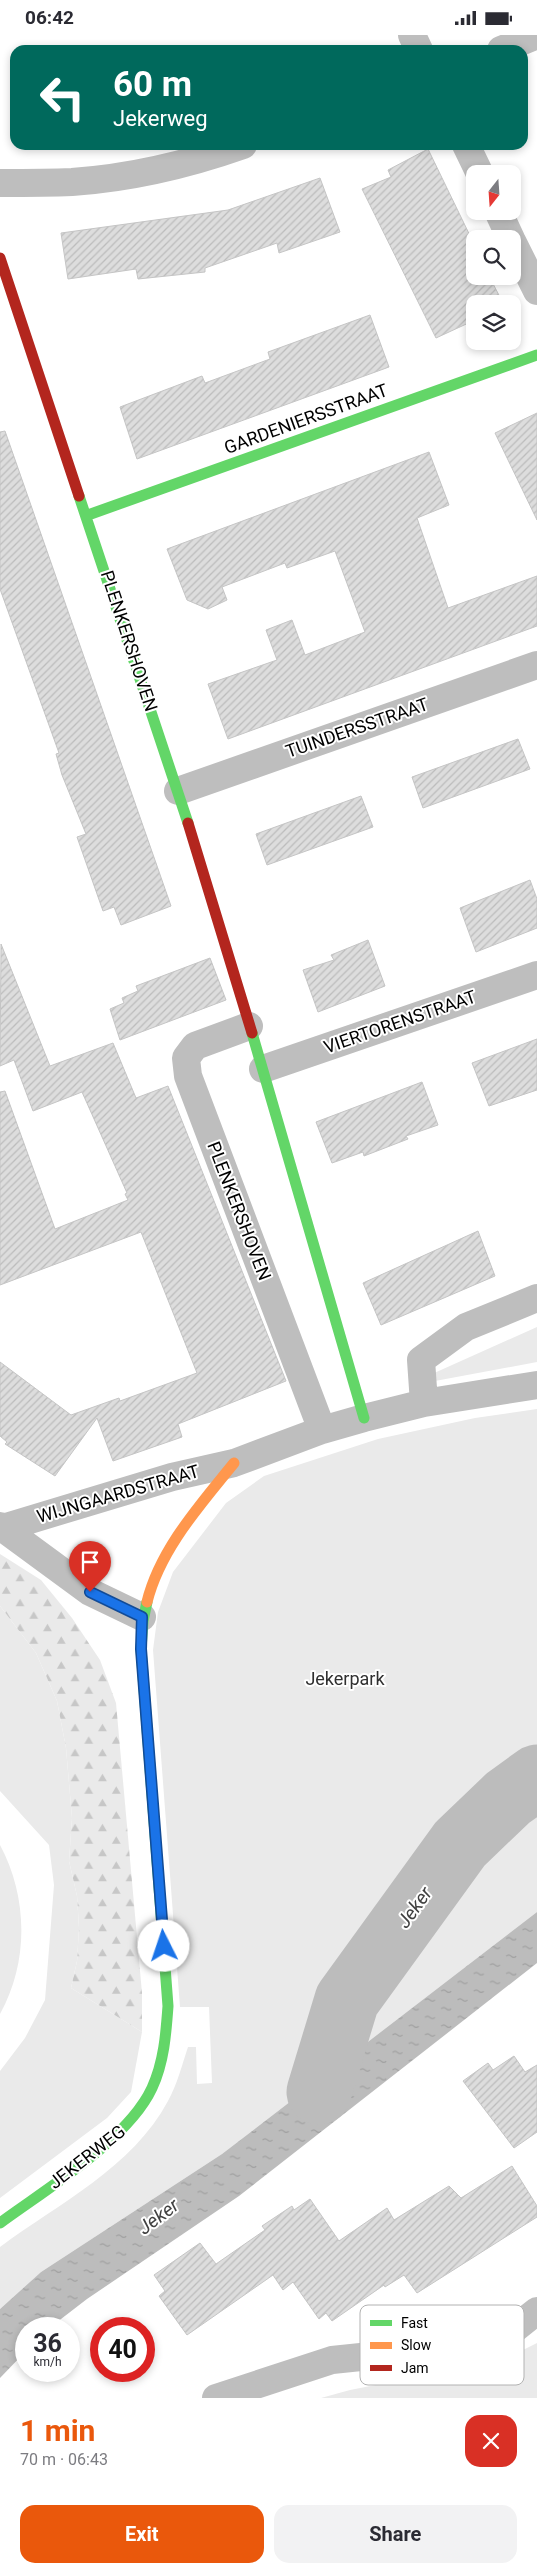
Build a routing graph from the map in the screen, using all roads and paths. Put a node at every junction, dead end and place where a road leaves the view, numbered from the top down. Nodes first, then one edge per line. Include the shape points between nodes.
1 (536, 35) edge
2 (513, 45) edge
3 (228, 150) edge
4 (468, 150) edge
5 (476, 165) edge
6 (0, 183) edge
7 (0, 258) edge
8 (521, 258) edge
9 (537, 291) edge
10 (537, 355) edge
11 (88, 515) junction
12 (537, 665) edge
13 (178, 791) junction
14 (537, 975) edge
15 (249, 1026) junction
16 (262, 1069) junction
17 (537, 1298) edge
18 (537, 1385) edge
19 (424, 1403) junction
20 (364, 1418) junction
21 (322, 1430) junction
22 (234, 1463) junction
23 (1, 1527) edge
24 (142, 1617) junction
25 (0, 2223) edge
26 (537, 2311) edge
27 (524, 2321) edge
28 (360, 2357) edge
29 (216, 2398) edge

1 - 2 street
3 - 6 street via 141,172 73,182
4 - 5 street
7 - 11 street, PLENKERSHOVEN
8 - 9 street
10 - 11 street, GARDENIERSSTRAAT
11 - 13 street, PLENKERSHOVEN
12 - 13 street, TUINDERSSTRAAT
13 - 15 street, PLENKERSHOVEN
14 - 16 street, VIERTORENSTRAAT
15 - 16 street, PLENKERSHOVEN
15 - 21 street, PLENKERSHOVEN via 195,1046 186,1058 188,1076
16 - 20 street, PLENKERSHOVEN
17 - 19 street via 466,1327 420,1360
18 - 19 street, WIJNGAARDSTRAAT
19 - 20 street, WIJNGAARDSTRAAT
20 - 21 street, WIJNGAARDSTRAAT
21 - 22 street, WIJNGAARDSTRAAT
22 - 23 street, WIJNGAARDSTRAAT via 172,1477
22 - 24 street, WIJNGAARDSTRAAT via 178,1534 158,1572
23 - 24 street via 90,1592
24 - 25 street, JEKERWEG via 141,1649 168,2006 161,2062 144,2104 120,2133
26 - 27 street
28 - 29 street via 332,2360

